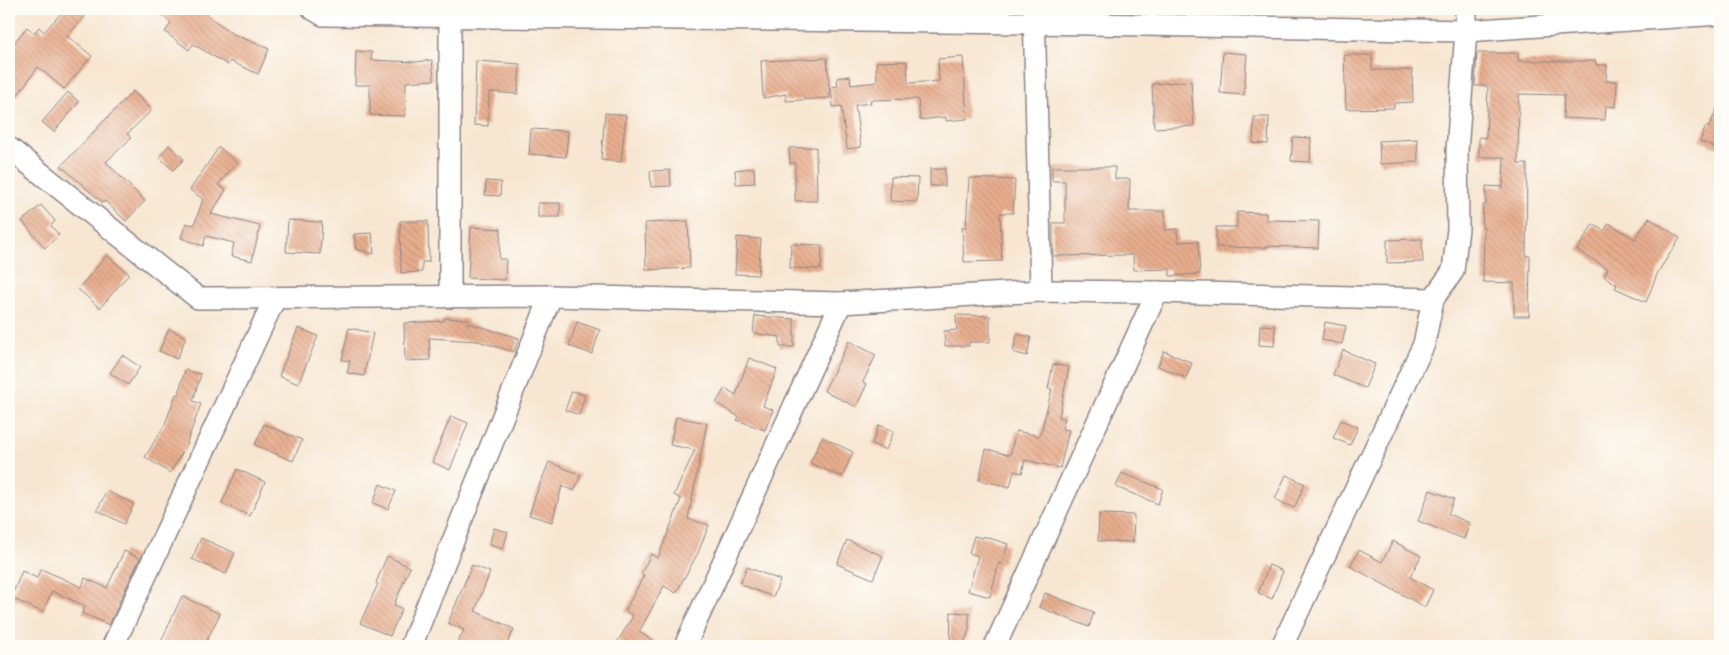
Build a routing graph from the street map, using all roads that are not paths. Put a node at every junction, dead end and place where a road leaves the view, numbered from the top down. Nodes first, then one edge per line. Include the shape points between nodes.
1 (313, 9) edge
2 (1466, 9) edge
3 (1720, 14) edge
4 (450, 16) junction
5 (1034, 16) edge
6 (1466, 31) junction
7 (9, 148) edge
8 (1042, 291) junction
9 (1157, 292) junction
10 (551, 296) junction
11 (450, 297) junction
12 (275, 298) junction
13 (1433, 299) junction
14 (841, 303) junction
15 (113, 646) edge
16 (411, 646) edge
17 (685, 646) edge
18 (995, 646) edge
19 (1282, 646) edge

1 - 4 street via 323,15
2 - 6 street
3 - 6 street
4 - 5 street
4 - 11 street
5 - 6 street
5 - 8 street
6 - 13 street via 1457,151 1458,229 1453,271
7 - 12 street via 198,298
8 - 9 street
8 - 14 street
9 - 13 street
9 - 18 street
10 - 11 street
10 - 14 street
10 - 16 street
11 - 12 street
12 - 15 street
13 - 19 street via 1424,344
14 - 17 street

